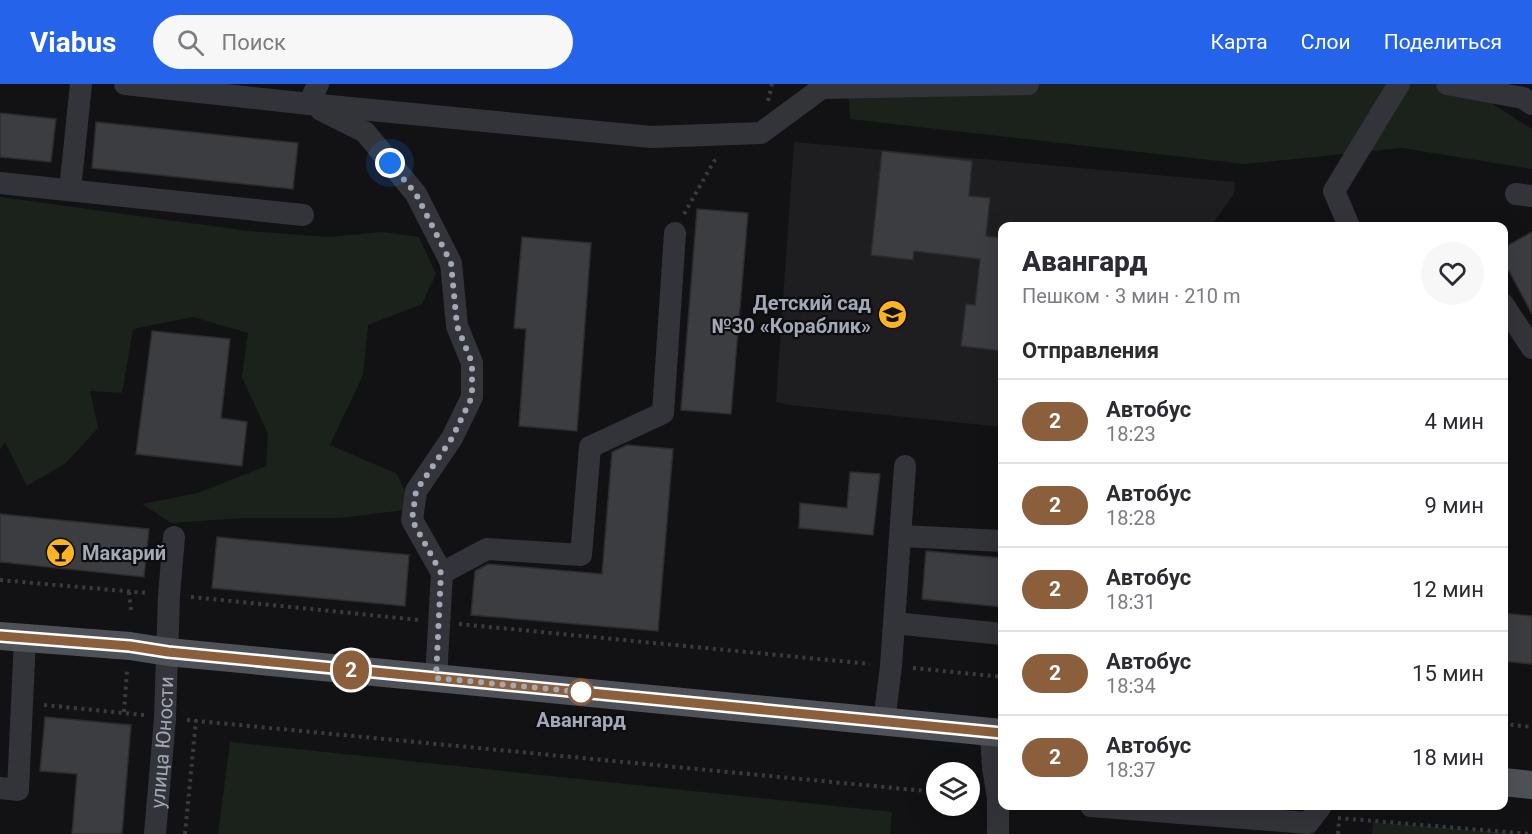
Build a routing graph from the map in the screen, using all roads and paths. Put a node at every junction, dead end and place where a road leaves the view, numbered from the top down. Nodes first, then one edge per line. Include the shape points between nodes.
1 (81, 84) edge
2 (125, 84) edge
3 (1028, 84) edge
4 (1399, 84) edge
5 (1447, 84) edge
6 (822, 86) edge
7 (314, 94) edge
8 (1532, 104) edge
9 (0, 183) edge
10 (70, 190) junction
11 (303, 215) dead end
12 (1347, 222) edge
13 (675, 233) dead end
14 (1508, 312) edge
15 (1532, 348) edge
16 (905, 466) dead end
17 (901, 536) junction
18 (174, 537) dead end
19 (998, 541) edge
20 (441, 573) junction
21 (0, 580) edge
22 (129, 591) junction
23 (169, 595) junction
24 (131, 610) dead end
25 (439, 622) junction
26 (894, 623) junction
27 (998, 634) edge
28 (13, 637) edge
29 (168, 652) junction
30 (891, 666) junction
31 (127, 671) dead end
32 (998, 677) edge
33 (436, 678) junction
34 (21, 703) junction
35 (124, 712) junction
36 (165, 718) junction
37 (196, 720) junction
38 (884, 722) junction
39 (1508, 725) edge
40 (1532, 727) edge
41 (997, 733) edge
42 (1508, 783) edge
43 (1532, 785) edge
44 (0, 788) edge
45 (998, 789) edge
46 (926, 791) edge
47 (1000, 810) edge
48 (1194, 810) edge
49 (1323, 815) edge
50 (154, 834) edge
51 (185, 834) edge
52 (999, 834) edge
53 (1338, 834) edge
54 (1531, 834) edge

1 - 10 street
2 - 7 street
3 - 6 street
4 - 12 street via 1334,191
5 - 8 street via 1523,98
6 - 7 street via 761,133 662,137
7 - 20 street via 365,132 416,194 451,263 457,326 472,363 472,397 452,438 416,491 412,520
9 - 10 street
10 - 11 street
13 - 20 street via 663,413 590,447 581,555 487,549
14 - 15 street
16 - 17 street
17 - 19 street
17 - 26 street
18 - 23 street, улица Юности
20 - 25 street
21 - 22 path
22 - 23 path
22 - 24 path
23 - 25 path
23 - 29 street, улица Юности
25 - 30 path
25 - 33 street
26 - 27 street
26 - 30 street
28 - 29 main road
28 - 34 street
29 - 33 main road
29 - 36 street, улица Юности
30 - 32 path
30 - 38 street
31 - 35 path
33 - 38 main road
34 - 35 path
34 - 44 street via 18,790
35 - 36 path
36 - 37 path
36 - 50 street, улица Юности
37 - 46 path
37 - 51 path
38 - 41 main road
39 - 40 path
41 - 45 street via 993,768
42 - 43 main road
47 - 52 street
48 - 49 street
49 - 53 path
49 - 54 path

